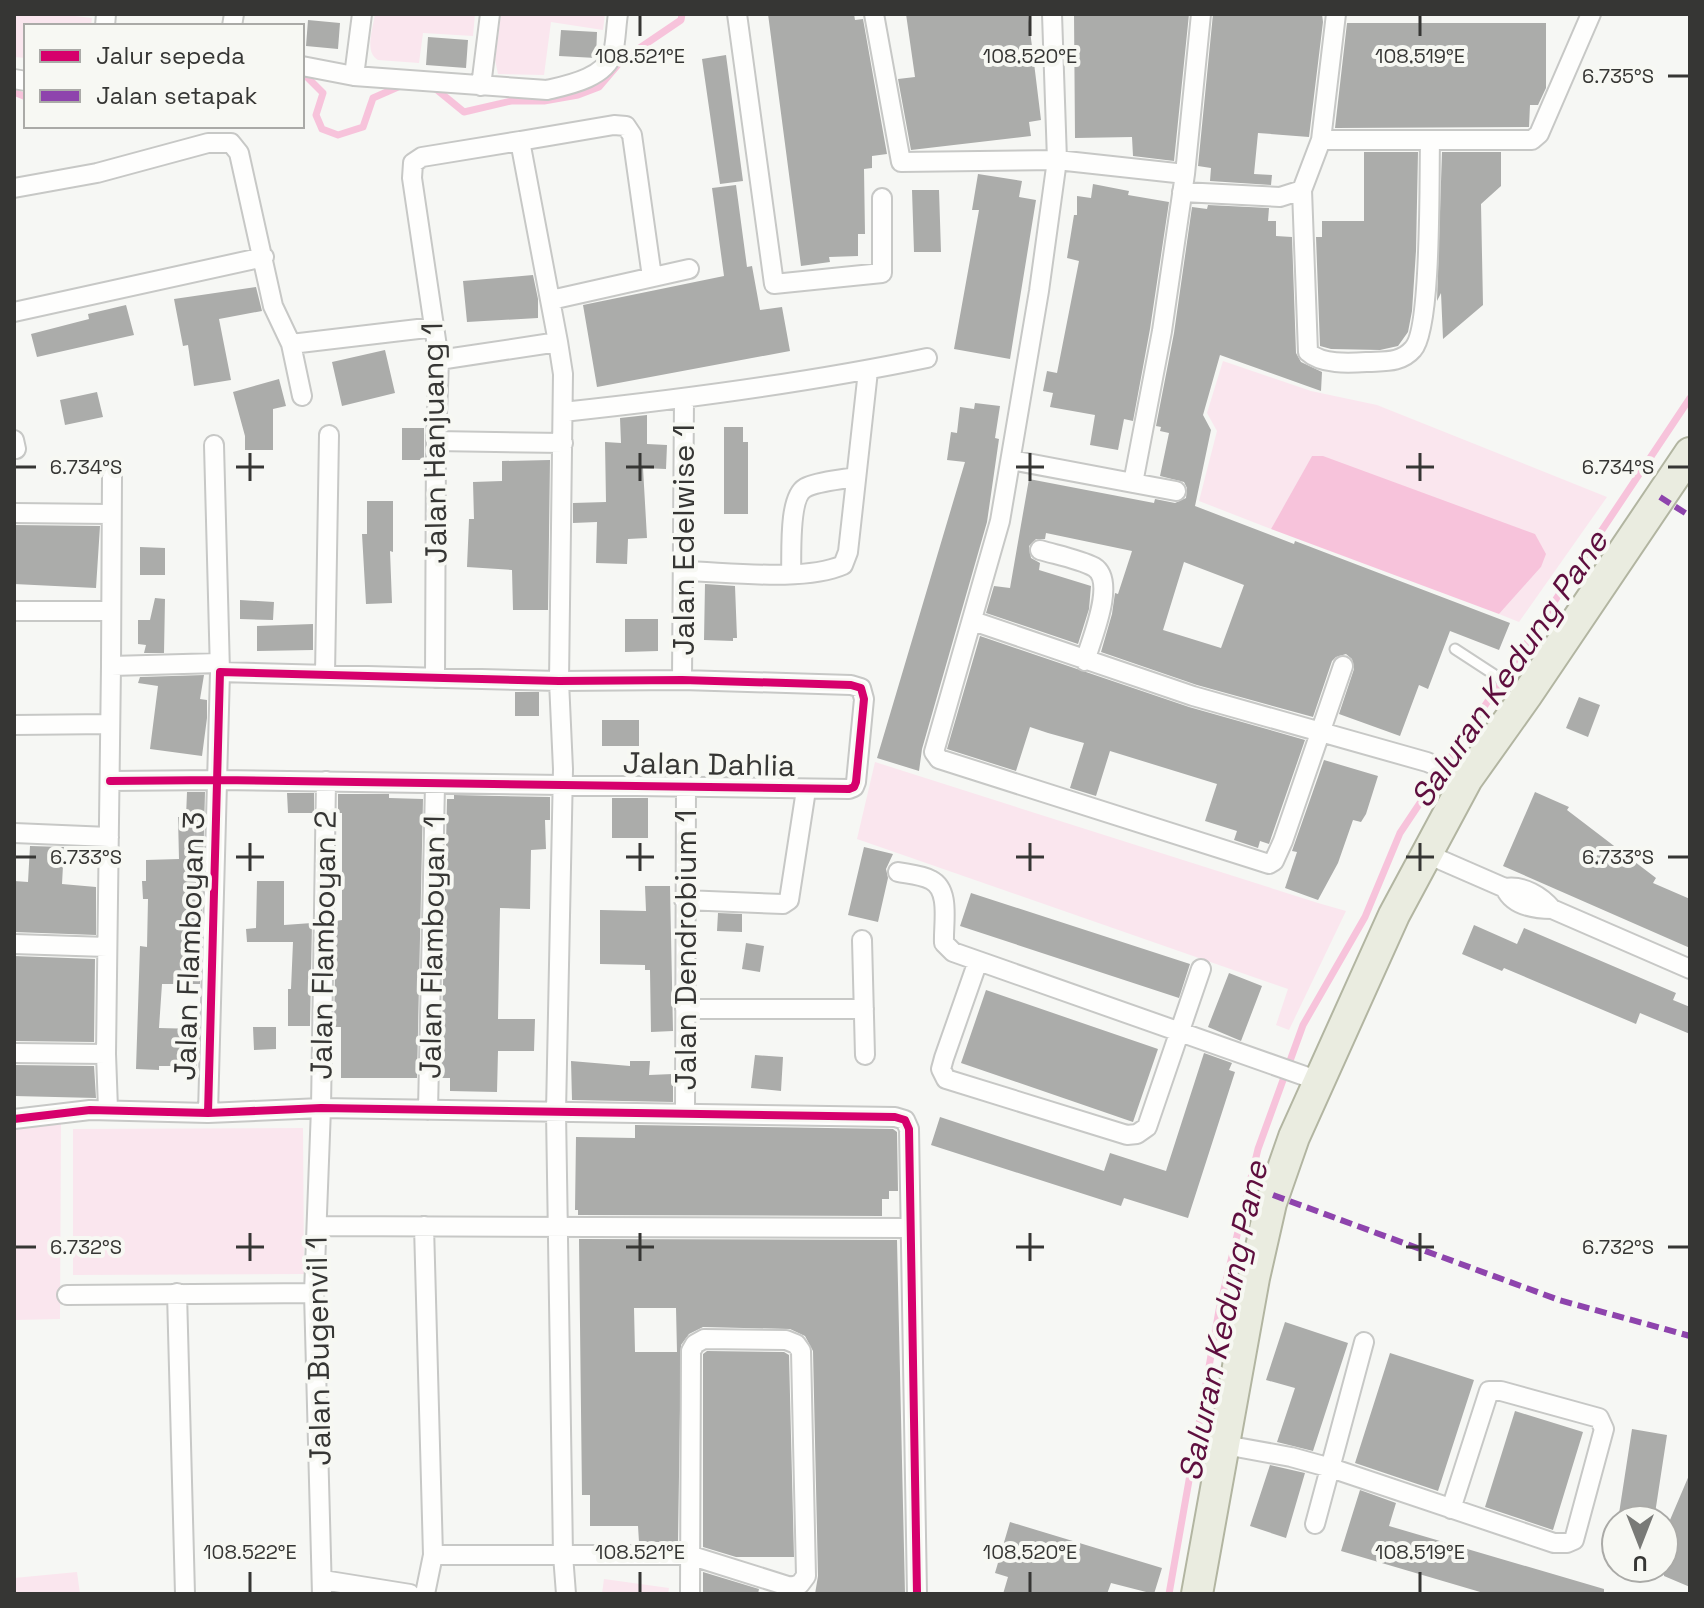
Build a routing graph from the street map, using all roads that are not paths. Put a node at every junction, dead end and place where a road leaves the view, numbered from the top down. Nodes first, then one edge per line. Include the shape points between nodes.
1 (362, 14) edge
2 (490, 14) edge
3 (618, 14) edge
4 (737, 14) edge
5 (874, 14) edge
6 (1052, 14) edge
7 (1201, 14) edge
8 (1336, 14) edge
9 (1591, 14) edge
10 (304, 66) edge
11 (354, 76) junction
12 (481, 86) junction
13 (1321, 140) junction
14 (520, 141) junction
15 (1430, 142) junction
16 (1057, 160) junction
17 (1184, 183) junction
18 (14, 188) edge
19 (1302, 190) junction
20 (882, 198) dead end
21 (264, 257) junction
22 (689, 269) dead end
23 (652, 277) junction
24 (551, 300) junction
25 (14, 312) edge
26 (435, 327) junction
27 (558, 342) junction
28 (291, 344) junction
29 (927, 358) dead end
30 (439, 360) junction
31 (868, 371) junction
32 (302, 396) dead end
33 (684, 399) junction
34 (563, 412) junction
35 (329, 435) dead end
36 (436, 441) junction
37 (563, 443) junction
38 (214, 445) dead end
39 (1690, 453) edge
40 (1011, 460) junction
41 (112, 477) dead end
42 (855, 477) junction
43 (1133, 483) junction
44 (1176, 491) dead end
45 (14, 513) edge
46 (110, 514) junction
47 (1040, 550) dead end
48 (684, 571) junction
49 (791, 574) junction
50 (14, 611) edge
51 (111, 611) junction
52 (973, 621) junction
53 (1455, 649) dead end
54 (1085, 661) junction
55 (111, 666) junction
56 (1343, 666) dead end
57 (219, 668) junction
58 (325, 674) junction
59 (435, 678) junction
60 (682, 680) junction
61 (559, 681) junction
62 (1521, 692) junction
63 (110, 724) junction
64 (14, 725) edge
65 (1322, 732) junction
66 (1459, 776) junction
67 (218, 780) junction
68 (110, 781) junction
69 (326, 781) junction
70 (435, 785) junction
71 (562, 785) junction
72 (686, 787) junction
73 (806, 790) junction
74 (14, 833) edge
75 (109, 837) junction
76 (1427, 854) junction
77 (898, 872) dead end
78 (684, 900) junction
79 (862, 940) dead end
80 (14, 944) edge
81 (107, 947) junction
82 (978, 961) junction
83 (1201, 969) dead end
84 (1690, 969) edge
85 (685, 1009) junction
86 (864, 1009) junction
87 (1180, 1032) junction
88 (14, 1053) edge
89 (106, 1054) junction
90 (865, 1055) dead end
91 (1310, 1078) junction
92 (321, 1108) junction
93 (99, 1109) junction
94 (428, 1110) junction
95 (556, 1112) junction
96 (208, 1113) junction
97 (685, 1113) junction
98 (14, 1119) edge
99 (556, 1225) junction
100 (317, 1226) junction
101 (424, 1226) junction
102 (909, 1228) junction
103 (177, 1293) junction
104 (314, 1293) junction
105 (67, 1295) dead end
106 (1364, 1342) dead end
107 (1225, 1445) junction
108 (1331, 1468) junction
109 (1451, 1509) junction
110 (1315, 1524) dead end
111 (433, 1555) junction
112 (563, 1555) junction
113 (689, 1555) junction
114 (322, 1587) edge
115 (185, 1594) edge
116 (410, 1594) edge
117 (425, 1594) edge
118 (566, 1594) edge
119 (690, 1594) edge
120 (917, 1594) edge
121 (1197, 1594) edge

1 - 11 street
2 - 12 street
3 - 12 street via 612,56 599,71 575,84 547,90
4 - 20 street via 774,284 882,273
5 - 16 street via 901,162
6 - 16 street
7 - 17 street
8 - 13 street
9 - 15 street via 1537,138
10 - 11 street
11 - 12 street
13 - 15 street
13 - 19 street
14 - 23 street via 626,126 632,135
14 - 24 street
14 - 26 street, Jalan Hanjuang 1 via 422,157 413,163
15 - 19 street via 1425,308 1420,342 1398,360 1349,363 1308,352
16 - 17 street
16 - 40 street
17 - 19 street via 1280,197
17 - 43 street
18 - 21 street via 97,173 208,143 231,143 239,153
21 - 25 street
21 - 28 street via 273,306
22 - 23 street
23 - 24 street
24 - 27 street
26 - 28 street
26 - 30 street, Jalan Hanjuang 1
27 - 30 street
27 - 34 street
28 - 32 street
29 - 31 street
30 - 36 street, Jalan Hanjuang 1
31 - 33 street
31 - 42 street
33 - 34 street
33 - 48 street, Jalan Edelwise 1
34 - 37 street
35 - 58 street
36 - 37 street
36 - 59 street, Jalan Hanjuang 1
37 - 61 street
38 - 57 street, Jalan Flamboyan 3
39 - 62 main road
40 - 43 street
40 - 52 street
41 - 46 street
42 - 49 street via 806,487 798,495
42 - 49 street via 843,565 828,572
43 - 44 street
45 - 46 street
46 - 51 street
47 - 54 street via 1102,575 1105,591
48 - 49 street
48 - 60 street, Jalan Edelwise 1
50 - 51 street
51 - 55 street
52 - 54 street
52 - 65 street via 935,742 939,759 1263,863 1274,861
53 - 62 lane
54 - 65 street
55 - 57 street
55 - 63 street
56 - 65 street
57 - 58 street
57 - 67 street, Jalan Flamboyan 3
58 - 59 street
59 - 61 street
60 - 61 street
60 - 73 street, Jalan Dahlia via 861,688 854,787
61 - 71 street
62 - 66 main road
63 - 64 street
63 - 68 street
65 - 66 street
66 - 76 main road
67 - 68 street, Jalan Dahlia
67 - 69 street, Jalan Dahlia
67 - 96 street, Jalan Flamboyan 3
68 - 75 street
69 - 70 street, Jalan Dahlia
69 - 92 street, Jalan Flamboyan 2
70 - 71 street, Jalan Dahlia
70 - 94 street, Jalan Flamboyan 1
71 - 72 street, Jalan Dahlia
71 - 95 street
72 - 73 street, Jalan Dahlia
72 - 78 street, Jalan Dendrobium 1
73 - 78 street via 789,900
74 - 75 street
75 - 81 street
76 - 84 street via 1505,888 1522,904 1552,909
76 - 91 main road
77 - 82 street via 932,880 944,897 944,943
78 - 85 street, Jalan Dendrobium 1
79 - 86 street
80 - 81 street
81 - 89 street
82 - 87 street
82 - 87 street via 941,1069 946,1079 1137,1134 1147,1127
83 - 87 street
85 - 86 street
85 - 97 street, Jalan Dendrobium 1
86 - 90 street
87 - 91 street
88 - 89 street
89 - 93 street
91 - 107 main road via 1271,1203
92 - 94 street
92 - 96 street
92 - 100 street, Jalan Bugenvil 1
93 - 96 street
93 - 98 street
94 - 95 street
95 - 97 street
95 - 99 street
97 - 102 street via 905,1120
99 - 101 street
99 - 102 street
99 - 112 street
100 - 101 street
100 - 104 street, Jalan Bugenvil 1
101 - 111 street
102 - 120 street
103 - 104 street
103 - 105 street
103 - 115 street
104 - 114 street, Jalan Bugenvil 1
106 - 108 street
107 - 108 street
107 - 121 main road
108 - 109 street
108 - 110 street
109 - 109 street via 1489,1391 1599,1418 1604,1429 1574,1540 1554,1543
111 - 112 street
111 - 117 street
112 - 113 street
112 - 118 street
113 - 113 street via 691,1351 704,1339 796,1344 801,1351 806,1576 791,1587
113 - 119 street
114 - 116 street

